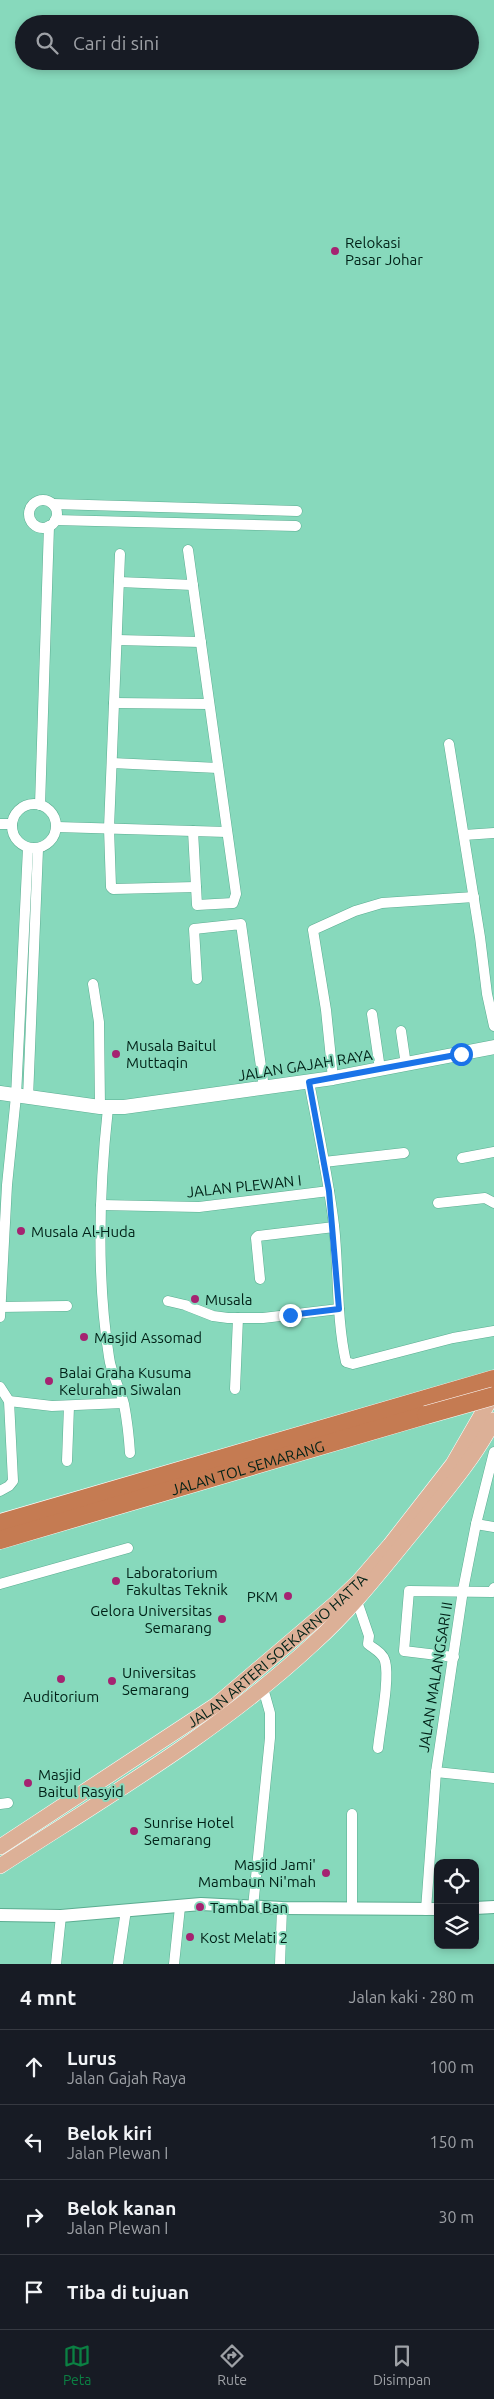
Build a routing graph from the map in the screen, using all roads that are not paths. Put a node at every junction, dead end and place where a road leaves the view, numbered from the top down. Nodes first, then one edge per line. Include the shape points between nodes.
1 (53, 504) junction
2 (297, 510) dead end
3 (52, 523) junction
4 (296, 526) dead end
5 (188, 550) dead end
6 (120, 554) dead end
7 (119, 582) junction
8 (193, 585) junction
9 (117, 640) junction
10 (201, 642) junction
11 (114, 702) junction
12 (209, 704) junction
13 (449, 744) dead end
14 (112, 763) junction
15 (218, 768) junction
16 (40, 805) junction
17 (0, 824) edge
18 (12, 824) junction
19 (57, 827) junction
20 (109, 828) junction
21 (193, 831) junction
22 (227, 832) junction
23 (494, 833) edge
24 (464, 835) junction
25 (33, 849) junction
26 (196, 887) junction
27 (474, 897) junction
28 (197, 979) dead end
29 (93, 984) dead end
30 (372, 1014) dead end
31 (494, 1026) edge
32 (401, 1031) dead end
33 (32, 1034) junction
34 (18, 1035) junction
35 (494, 1047) edge
36 (406, 1065) junction
37 (380, 1070) junction
38 (332, 1078) junction
39 (309, 1082) junction
40 (264, 1088) junction
41 (0, 1093) edge
42 (22, 1097) junction
43 (104, 1108) junction
44 (494, 1152) edge
45 (404, 1153) dead end
46 (462, 1158) dead end
47 (324, 1162) junction
48 (329, 1191) junction
49 (438, 1203) dead end
50 (494, 1203) edge
51 (101, 1205) junction
52 (3, 1206) edge
53 (334, 1227) junction
54 (260, 1279) dead end
55 (168, 1301) dead end
56 (67, 1306) dead end
57 (0, 1307) edge
58 (339, 1309) junction
59 (0, 1317) edge
60 (238, 1318) junction
61 (494, 1331) edge
62 (494, 1379) edge
63 (0, 1387) edge
64 (235, 1389) dead end
65 (494, 1394) edge
66 (8, 1401) junction
67 (124, 1403) junction
68 (69, 1406) junction
69 (426, 1407) junction
70 (494, 1420) edge
71 (490, 1438) edge
72 (494, 1452) edge
73 (130, 1453) dead end
74 (67, 1461) dead end
75 (0, 1491) edge
76 (0, 1523) edge
77 (476, 1524) junction
78 (494, 1527) edge
79 (0, 1540) edge
80 (128, 1548) dead end
81 (0, 1584) edge
82 (494, 1588) edge
83 (463, 1590) junction
84 (357, 1601) junction
85 (454, 1657) junction
86 (263, 1688) junction
87 (378, 1748) dead end
88 (436, 1772) junction
89 (494, 1778) edge
90 (352, 1814) dead end
91 (0, 1847) edge
92 (0, 1866) edge
93 (180, 1907) junction
94 (254, 1907) junction
95 (352, 1907) junction
96 (494, 1907) edge
97 (282, 1908) junction
98 (479, 1908) edge
99 (432, 1909) edge
100 (126, 1910) junction
101 (0, 1915) edge
102 (61, 1916) junction
103 (56, 1964) edge
104 (118, 1964) edge
105 (174, 1964) edge
106 (280, 1964) edge

1 - 2 street
1 - 3 street via 57,512
1 - 3 street via 45,500 36,501 29,511 32,524 40,528
3 - 4 street
3 - 16 street
5 - 8 street
6 - 7 street
7 - 8 street
7 - 9 street
8 - 10 street
9 - 10 street
9 - 11 street
10 - 12 street
11 - 12 street
11 - 14 street
12 - 15 street
13 - 24 street
14 - 15 street
14 - 20 street
15 - 22 street
16 - 18 street via 21,808
16 - 19 street via 52,813
17 - 18 street
18 - 25 street via 16,839
19 - 20 street
19 - 25 street via 51,841
20 - 21 street
20 - 26 street via 113,889
21 - 22 street
21 - 26 street
22 - 26 street via 235,901 197,905
23 - 24 street
24 - 27 street
25 - 33 street
25 - 34 street
27 - 31 street
27 - 38 street via 382,903 313,930 326,1010
28 - 40 street via 194,929 241,924
29 - 43 street
30 - 37 street
32 - 36 street
33 - 34 street
33 - 42 street
34 - 42 street
35 - 36 main road, JALAN GAJAH RAYA
36 - 37 main road, JALAN GAJAH RAYA
37 - 38 main road, JALAN GAJAH RAYA
38 - 39 main road, JALAN GAJAH RAYA
39 - 40 main road, JALAN GAJAH RAYA
39 - 47 street
40 - 43 main road, JALAN GAJAH RAYA
41 - 42 main road, JALAN GAJAH RAYA
42 - 43 main road, JALAN GAJAH RAYA
42 - 52 street
43 - 51 street
44 - 46 street
45 - 47 street
47 - 48 street
48 - 51 street, JALAN PLEWAN I via 199,1208
48 - 53 street
49 - 50 street via 485,1198
51 - 67 street via 102,1310 110,1365
52 - 57 street
53 - 54 street via 258,1236
53 - 58 street
55 - 60 street via 213,1316
56 - 57 street
57 - 59 street
58 - 60 street
58 - 61 street via 345,1361 351,1364
60 - 64 street
62 - 69 highway, JALAN TOL SEMARANG
63 - 66 street
65 - 69 highway, JALAN TOL SEMARANG, bridge
65 - 91 main road, JALAN ARTERI SOEKARNO HATTA via 453,1464 390,1545 337,1602 216,1705
66 - 68 street
66 - 75 street via 13,1480
67 - 68 street
67 - 73 street
68 - 74 street
69 - 76 highway, JALAN TOL SEMARANG
69 - 79 highway, JALAN TOL SEMARANG
70 - 71 main road, JALAN ARTERI SOEKARNO HATTA
71 - 84 main road, JALAN ARTERI SOEKARNO HATTA
72 - 77 street, JALAN MALANGSARI II
77 - 78 street
77 - 83 street, JALAN MALANGSARI II
80 - 81 street
82 - 83 street via 490,1594
83 - 85 street, JALAN MALANGSARI II
83 - 85 street via 409,1591 404,1652
84 - 86 main road, JALAN ARTERI SOEKARNO HATTA
84 - 87 street via 368,1644 385,1661
85 - 88 street, JALAN MALANGSARI II
86 - 92 main road, JALAN ARTERI SOEKARNO HATTA via 186,1745
86 - 94 street via 270,1713 270,1738
88 - 89 street
88 - 99 street, JALAN MALANGSARI II
90 - 95 street
93 - 94 street via 201,1904
93 - 100 street
93 - 105 street
94 - 97 street
95 - 97 street
95 - 99 street
96 - 98 street
97 - 106 street
100 - 102 street
100 - 104 street
101 - 102 street
102 - 103 street

